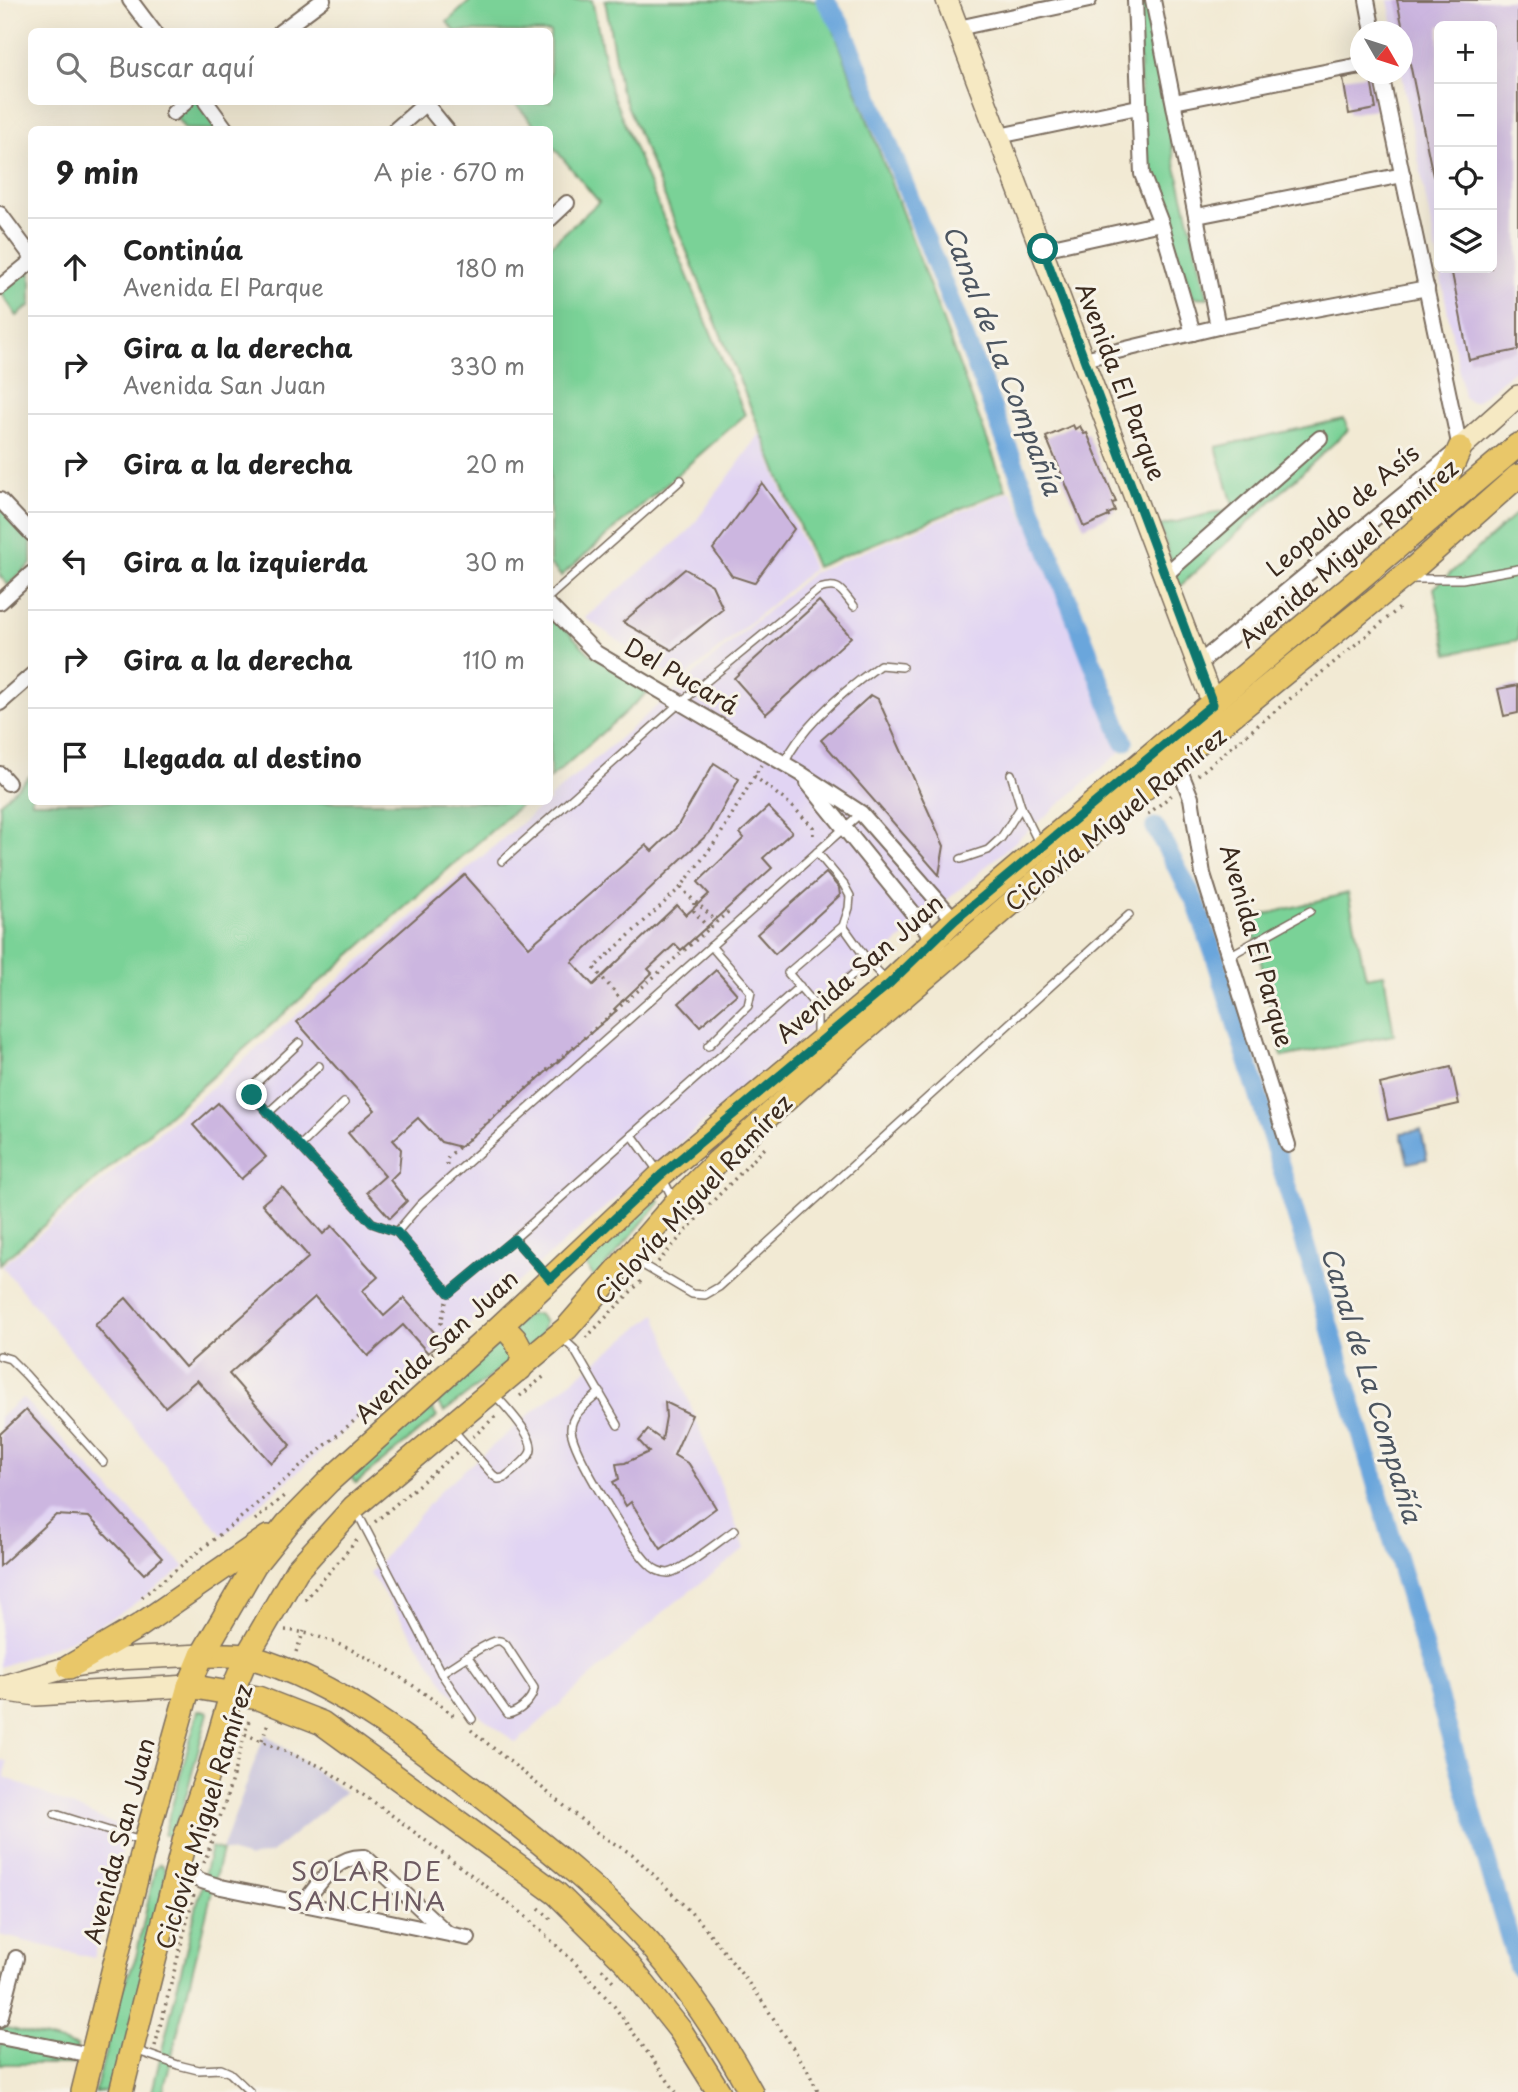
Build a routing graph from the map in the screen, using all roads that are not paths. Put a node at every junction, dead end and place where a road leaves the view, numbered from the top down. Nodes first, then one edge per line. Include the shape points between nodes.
1 (130, 0) edge
2 (323, 0) edge
3 (947, 0) edge
4 (1090, 0) edge
5 (1135, 0) edge
6 (1153, 0) edge
7 (1367, 0) edge
8 (1371, 21) edge
9 (151, 28) edge
10 (285, 28) edge
11 (958, 28) junction
12 (1350, 67) edge
13 (1383, 84) edge
14 (1174, 102) junction
15 (182, 105) edge
16 (208, 105) edge
17 (423, 105) edge
18 (428, 105) edge
19 (1138, 107) junction
20 (173, 113) dead end
21 (224, 126) edge
22 (399, 126) edge
23 (444, 126) edge
24 (999, 136) junction
25 (1403, 175) junction
26 (567, 203) dead end
27 (0, 214) edge
28 (553, 216) edge
29 (1197, 216) junction
30 (1161, 223) junction
31 (1043, 249) junction
32 (28, 253) edge
33 (28, 262) edge
34 (0, 287) edge
35 (1427, 288) junction
36 (1218, 327) junction
37 (1193, 332) junction
38 (1084, 359) junction
39 (1518, 396) edge
40 (1320, 438) dead end
41 (1518, 445) edge
42 (1460, 448) junction
43 (1518, 476) edge
44 (681, 480) dead end
45 (0, 500) edge
46 (28, 530) edge
47 (1518, 569) edge
48 (1165, 575) junction
49 (1366, 575) junction
50 (28, 577) edge
51 (1399, 579) junction
52 (553, 593) edge
53 (0, 602) edge
54 (854, 606) dead end
55 (553, 609) edge
56 (1198, 664) junction
57 (902, 667) dead end
58 (28, 678) edge
59 (0, 702) edge
60 (681, 702) junction
61 (1217, 715) junction
62 (1176, 761) junction
63 (784, 764) junction
64 (800, 773) junction
65 (1011, 774) dead end
66 (1021, 807) junction
67 (862, 813) junction
68 (844, 828) junction
69 (1042, 848) junction
70 (817, 852) junction
71 (961, 859) dead end
72 (502, 861) dead end
73 (1310, 911) dead end
74 (1129, 915) dead end
75 (843, 926) junction
76 (962, 929) junction
77 (711, 946) junction
78 (941, 948) junction
79 (1228, 957) junction
80 (868, 961) junction
81 (889, 984) junction
82 (800, 986) junction
83 (817, 1007) junction
84 (817, 1042) junction
85 (299, 1043) dead end
86 (708, 1046) dead end
87 (319, 1066) dead end
88 (344, 1103) dead end
89 (268, 1113) junction
90 (632, 1135) junction
91 (1288, 1145) dead end
92 (299, 1146) junction
93 (661, 1175) junction
94 (673, 1206) junction
95 (397, 1232) junction
96 (514, 1239) junction
97 (628, 1256) junction
98 (550, 1279) junction
99 (502, 1325) junction
100 (567, 1342) junction
101 (0, 1356) edge
102 (520, 1369) junction
103 (600, 1392) junction
104 (499, 1399) junction
105 (618, 1425) dead end
106 (458, 1435) junction
107 (103, 1462) dead end
108 (329, 1482) junction
109 (354, 1507) junction
110 (288, 1523) junction
111 (735, 1530) dead end
112 (202, 1655) junction
113 (247, 1656) junction
114 (468, 1657) junction
115 (69, 1667) junction
116 (441, 1673) junction
117 (189, 1686) junction
118 (0, 1688) edge
119 (232, 1692) junction
120 (472, 1719) dead end
121 (55, 1814) dead end
122 (145, 1843) junction
123 (178, 1863) junction
124 (303, 1904) junction
125 (448, 1934) junction
126 (468, 1938) dead end
127 (16, 1958) dead end
128 (0, 2019) edge
129 (0, 2037) edge
130 (142, 2053) junction
131 (91, 2055) junction
132 (83, 2092) edge
133 (121, 2092) edge
134 (250, 2092) edge
135 (719, 2092) edge
136 (751, 2092) edge

1 - 9 street
2 - 10 street
3 - 11 street, Avenida El Parque
4 - 11 street
5 - 19 street
6 - 14 street
7 - 8 street
11 - 24 street, Avenida El Parque
12 - 14 street
13 - 25 street
14 - 29 street
15 - 20 street
16 - 21 street
17 - 22 street
18 - 23 street
19 - 24 street
19 - 30 street via 1142,174
24 - 31 street, Avenida El Parque
25 - 29 street
25 - 35 street
26 - 28 street
27 - 32 street
29 - 36 street
30 - 31 street
30 - 37 street
31 - 38 street, Avenida El Parque
33 - 34 street
35 - 36 street
35 - 42 street
36 - 37 street
37 - 38 street
38 - 48 street, Avenida El Parque
39 - 42 street, Leopoldo de Asís
40 - 48 street
41 - 49 main road, Avenida Miguel Ramírez
42 - 49 main road via 1440,493
42 - 56 street, Leopoldo de Asís
43 - 51 main road, Avenida Miguel Ramírez
44 - 52 lane
45 - 46 street
47 - 51 lane via 1462,579
48 - 56 street, Avenida El Parque
49 - 61 main road, Avenida Miguel Ramírez
50 - 53 street
51 - 61 main road, Avenida Miguel Ramírez
54 - 60 lane via 838,587 819,589
55 - 60 street, Del Pucará via 596,653
56 - 61 street, Avenida El Parque
57 - 63 lane via 880,665 859,680 805,730
58 - 59 street
60 - 63 street, Del Pucará
60 - 72 lane
61 - 62 main road, Avenida San Juan
61 - 69 main road, Avenida San Juan
62 - 76 main road, Avenida San Juan
62 - 79 street, Avenida El Parque via 1196,821 1203,874
63 - 64 street, Del Pucará
64 - 67 street, Del Pucará
64 - 68 street, Del Pucará
65 - 66 lane
66 - 69 lane
66 - 71 lane via 988,850
67 - 68 lane
67 - 76 street, Del Pucará
68 - 70 lane
68 - 78 street, Del Pucará
69 - 76 main road, Avenida San Juan
70 - 75 lane via 850,896
70 - 77 lane
73 - 79 lane
74 - 97 lane via 719,1287 705,1295 692,1294
75 - 80 lane
75 - 82 lane via 788,973
76 - 78 main road, Avenida San Juan
77 - 86 lane via 751,992 748,1006
77 - 95 lane via 420,1205
78 - 81 main road, Avenida San Juan
78 - 94 main road, Avenida San Juan
79 - 91 street, Avenida El Parque
80 - 81 lane
80 - 83 lane
81 - 84 main road, Avenida San Juan
82 - 83 lane
82 - 90 lane
83 - 84 lane
84 - 93 main road, Avenida San Juan
85 - 89 lane via 251,1090
87 - 89 lane
88 - 92 lane
89 - 92 lane
90 - 93 lane
90 - 96 lane
92 - 95 lane via 372,1223
93 - 94 lane
93 - 98 main road, Avenida San Juan
94 - 97 main road, Avenida San Juan
95 - 96 lane via 449,1293
96 - 98 lane
97 - 100 main road, Avenida San Juan
98 - 99 main road, Avenida San Juan
99 - 102 main road via 523,1354
99 - 108 main road, Avenida San Juan
100 - 102 main road, Avenida San Juan
100 - 103 lane
101 - 107 lane via 26,1375
102 - 104 main road, Avenida San Juan
103 - 105 lane
103 - 111 lane via 572,1421 573,1436 604,1500 649,1565 660,1572 676,1571
104 - 106 main road, Avenida San Juan
104 - 106 lane via 533,1448 513,1471 499,1479
106 - 109 main road, Avenida San Juan
108 - 109 main road via 340,1503
108 - 110 main road, Avenida San Juan
109 - 113 main road, Avenida San Juan via 297,1570
109 - 116 lane
110 - 112 main road, Avenida San Juan via 255,1564
110 - 115 main road via 139,1626
112 - 113 main road
112 - 115 street via 117,1659
112 - 117 main road, Avenida San Juan
113 - 119 main road, Avenida San Juan
113 - 136 main road via 336,1694 405,1738 594,1887 690,1994
114 - 114 lane via 500,1641 534,1688 531,1698 508,1714
114 - 116 lane
115 - 118 street
116 - 120 lane
117 - 118 street via 36,1695
117 - 119 main road
117 - 122 main road, Avenida San Juan
119 - 123 main road, Avenida San Juan
119 - 135 main road via 253,1708 322,1723 557,1894 626,1962 680,2030
121 - 122 lane
122 - 123 main road via 167,1852
122 - 131 main road, Avenida San Juan
123 - 124 street via 199,1880
123 - 130 main road, Avenida San Juan
124 - 125 street
124 - 125 street via 331,1869 354,1856 365,1857
125 - 126 street
127 - 128 street
129 - 131 street
130 - 133 main road, Avenida San Juan
130 - 134 lane via 198,2070 221,2069
131 - 132 main road, Avenida San Juan

